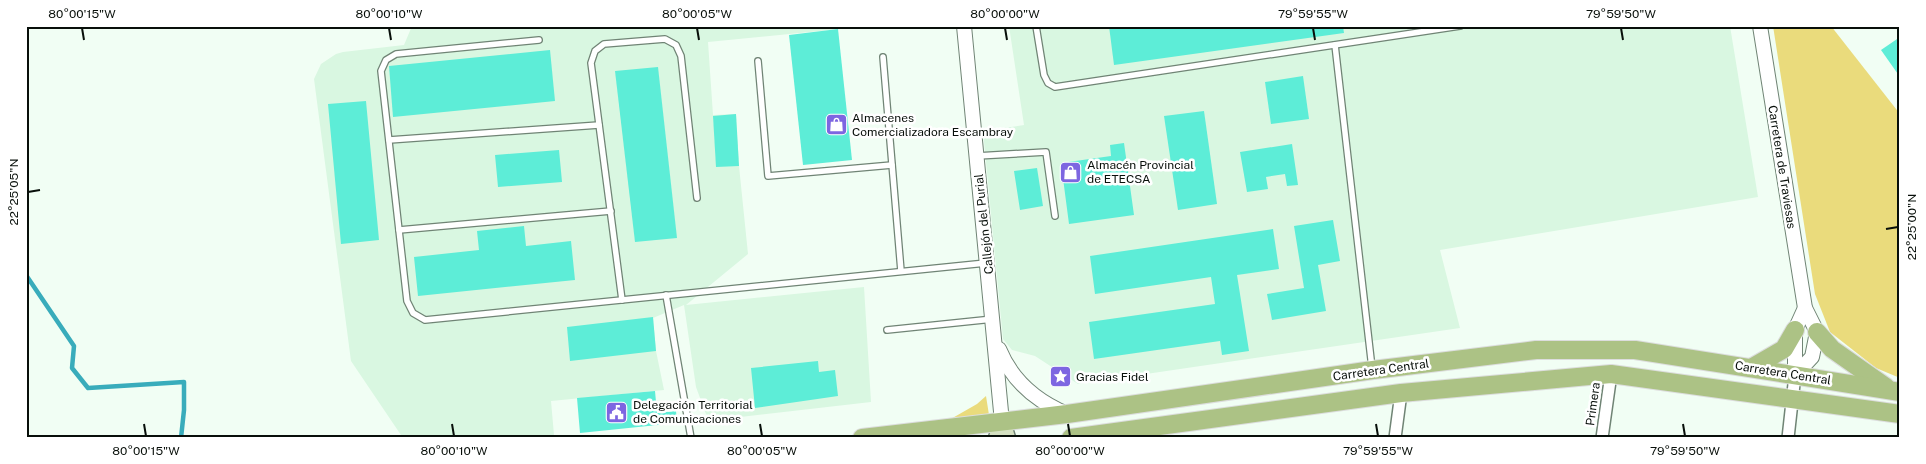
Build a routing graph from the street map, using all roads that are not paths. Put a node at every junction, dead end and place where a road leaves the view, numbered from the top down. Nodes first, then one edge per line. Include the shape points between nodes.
1 (964, 26) edge
2 (1036, 26) edge
3 (1460, 26) edge
4 (1760, 26) edge
5 (1446, 27) edge
6 (539, 40) dead end
7 (1335, 45) junction
8 (883, 57) dead end
9 (758, 61) dead end
10 (599, 124) junction
11 (389, 140) junction
12 (977, 156) junction
13 (892, 165) junction
14 (697, 198) dead end
15 (610, 211) junction
16 (1055, 216) dead end
17 (399, 230) junction
18 (988, 262) junction
19 (901, 271) junction
20 (666, 295) junction
21 (622, 300) junction
22 (1805, 308) junction
23 (993, 319) junction
24 (887, 330) dead end
25 (1795, 330) junction
26 (1817, 332) junction
27 (995, 339) junction
28 (1751, 368) junction
29 (1373, 370) junction
30 (1611, 374) junction
31 (1795, 375) junction
32 (1896, 392) edge
33 (1401, 393) junction
34 (1792, 399) junction
35 (1067, 414) junction
36 (1900, 414) edge
37 (1002, 433) edge
38 (691, 438) edge
39 (862, 438) edge
40 (1071, 438) edge
41 (1395, 438) edge
42 (1602, 438) edge
43 (1788, 438) edge

1 - 12 street, Callejón del Purial
2 - 7 lane via 1044,75 1055,87
3 - 5 lane
4 - 22 street, Carretera de Traviesas
5 - 7 lane
6 - 11 lane via 396,54 386,60 381,71
7 - 29 lane
8 - 13 lane
9 - 13 lane via 768,176
10 - 11 lane
10 - 14 lane via 591,63 595,51 604,44 665,38 676,45 681,56
10 - 15 lane
11 - 17 lane
12 - 16 lane via 1046,152
12 - 18 street, Callejón del Purial
13 - 19 lane
15 - 17 lane
15 - 21 lane
17 - 21 lane via 408,301 413,313 425,320
18 - 19 lane
18 - 23 street, Callejón del Purial
19 - 20 lane
20 - 21 lane
20 - 38 lane
22 - 25 street
22 - 26 street, Carretera de Traviesas
23 - 24 lane
23 - 27 street, Callejón del Purial
25 - 28 main road via 1784,349
25 - 31 street
26 - 31 street via 1812,357
26 - 32 main road via 1832,350
27 - 35 street via 1005,363 1022,386 1047,406
27 - 37 street, Callejón del Purial
28 - 29 main road, Carretera Central via 1635,350 1536,350
28 - 31 main road, Carretera Central
29 - 35 main road, Carretera Central
30 - 33 main road, Carretera Central
30 - 34 main road, Carretera Central
30 - 42 street, Primera
31 - 32 main road, Carretera Central
31 - 34 street
33 - 40 main road, Carretera Central
33 - 41 street
34 - 36 main road, Carretera Central
34 - 43 street
35 - 37 main road, Carretera Central
37 - 39 main road, Carretera Central

